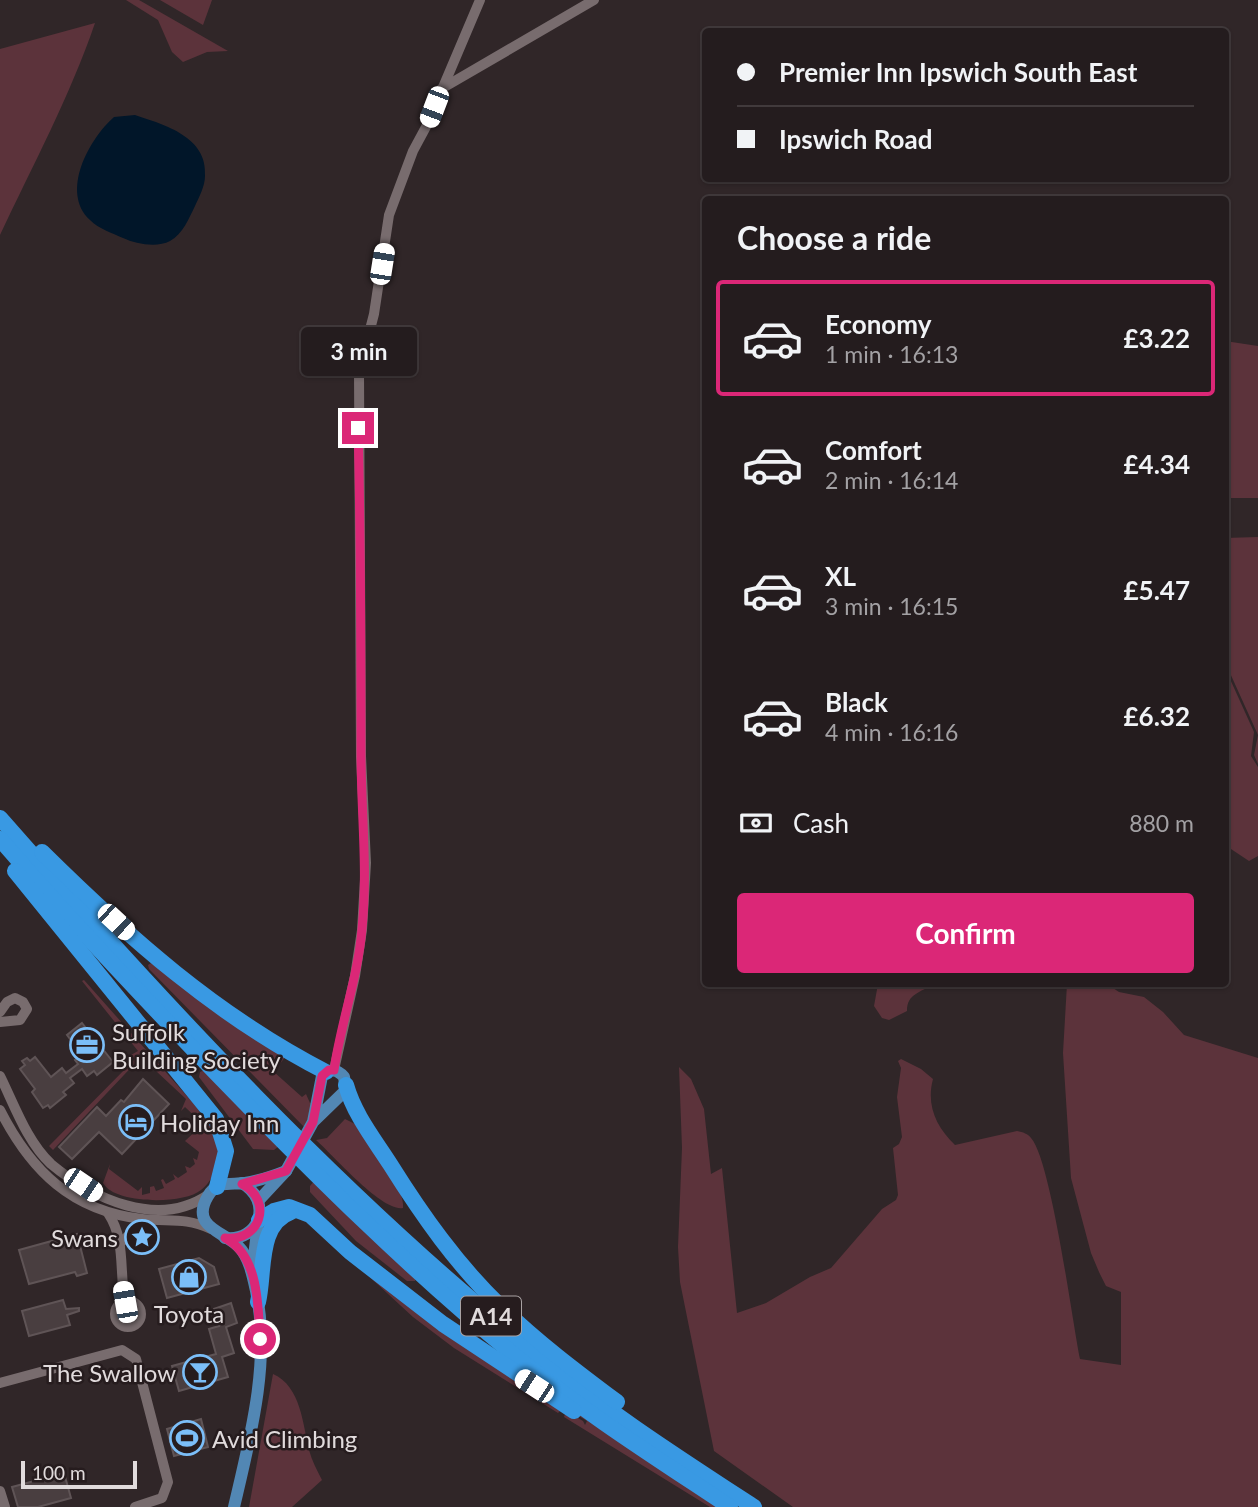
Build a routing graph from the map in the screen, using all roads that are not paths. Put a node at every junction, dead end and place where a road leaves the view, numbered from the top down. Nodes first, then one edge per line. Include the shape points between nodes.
1 (480, 0) edge
2 (594, 0) edge
3 (441, 89) junction
4 (0, 811) edge
5 (0, 818) edge
6 (0, 839) edge
7 (0, 853) edge
8 (0, 1012) edge
9 (0, 1022) edge
10 (330, 1071) junction
11 (0, 1076) edge
12 (346, 1085) junction
13 (0, 1110) edge
14 (313, 1122) junction
15 (291, 1142) junction
16 (313, 1163) junction
17 (286, 1171) junction
18 (242, 1184) junction
19 (212, 1191) junction
20 (259, 1200) junction
21 (300, 1210) junction
22 (108, 1213) junction
23 (147, 1220) junction
24 (259, 1222) junction
25 (211, 1228) junction
26 (225, 1238) junction
27 (121, 1242) junction
28 (252, 1275) junction
29 (125, 1302) dead end
30 (258, 1302) junction
31 (0, 1383) edge
32 (623, 1435) junction
33 (679, 1457) junction
34 (0, 1490) edge
35 (5, 1507) edge
36 (135, 1507) edge
37 (234, 1507) edge
38 (730, 1507) edge
39 (754, 1507) edge

1 - 3 street
2 - 3 street
3 - 10 street via 389,215 374,314 359,372 361,765 366,863 355,976
4 - 10 highway via 156,959 264,1038
5 - 15 highway, A14
6 - 15 highway, A14 via 177,1032
7 - 19 highway via 216,1119 226,1151
8 - 9 street via 15,998 27,1009 20,1020
10 - 12 main road via 344,1077
10 - 14 main road via 319,1084
11 - 19 street via 25,1128 50,1163 96,1193 152,1210 181,1209
12 - 14 main road
12 - 33 highway, A14 via 380,1150 455,1257 541,1344 660,1435
13 - 22 street via 34,1165 71,1196
14 - 17 main road
15 - 16 highway, A14
16 - 32 highway, A14 via 432,1285 520,1359
16 - 33 highway, A14 via 535,1353
17 - 18 main road
17 - 20 main road
18 - 19 main road via 231,1182
18 - 20 main road
19 - 25 main road via 204,1212
20 - 24 main road
21 - 24 highway via 281,1208
21 - 30 highway via 282,1215 270,1229
21 - 32 highway, A14 via 443,1324 591,1423
22 - 23 street
22 - 27 street
23 - 25 street via 192,1220
23 - 27 street
24 - 26 main road via 243,1237
24 - 28 main road
25 - 26 main road
26 - 28 main road via 242,1250
27 - 29 street
28 - 30 main road
30 - 37 main road via 258,1376
31 - 36 street via 122,1350 130,1353 136,1359 168,1482 162,1498
32 - 38 highway, A14
33 - 39 highway, A14
34 - 35 street

